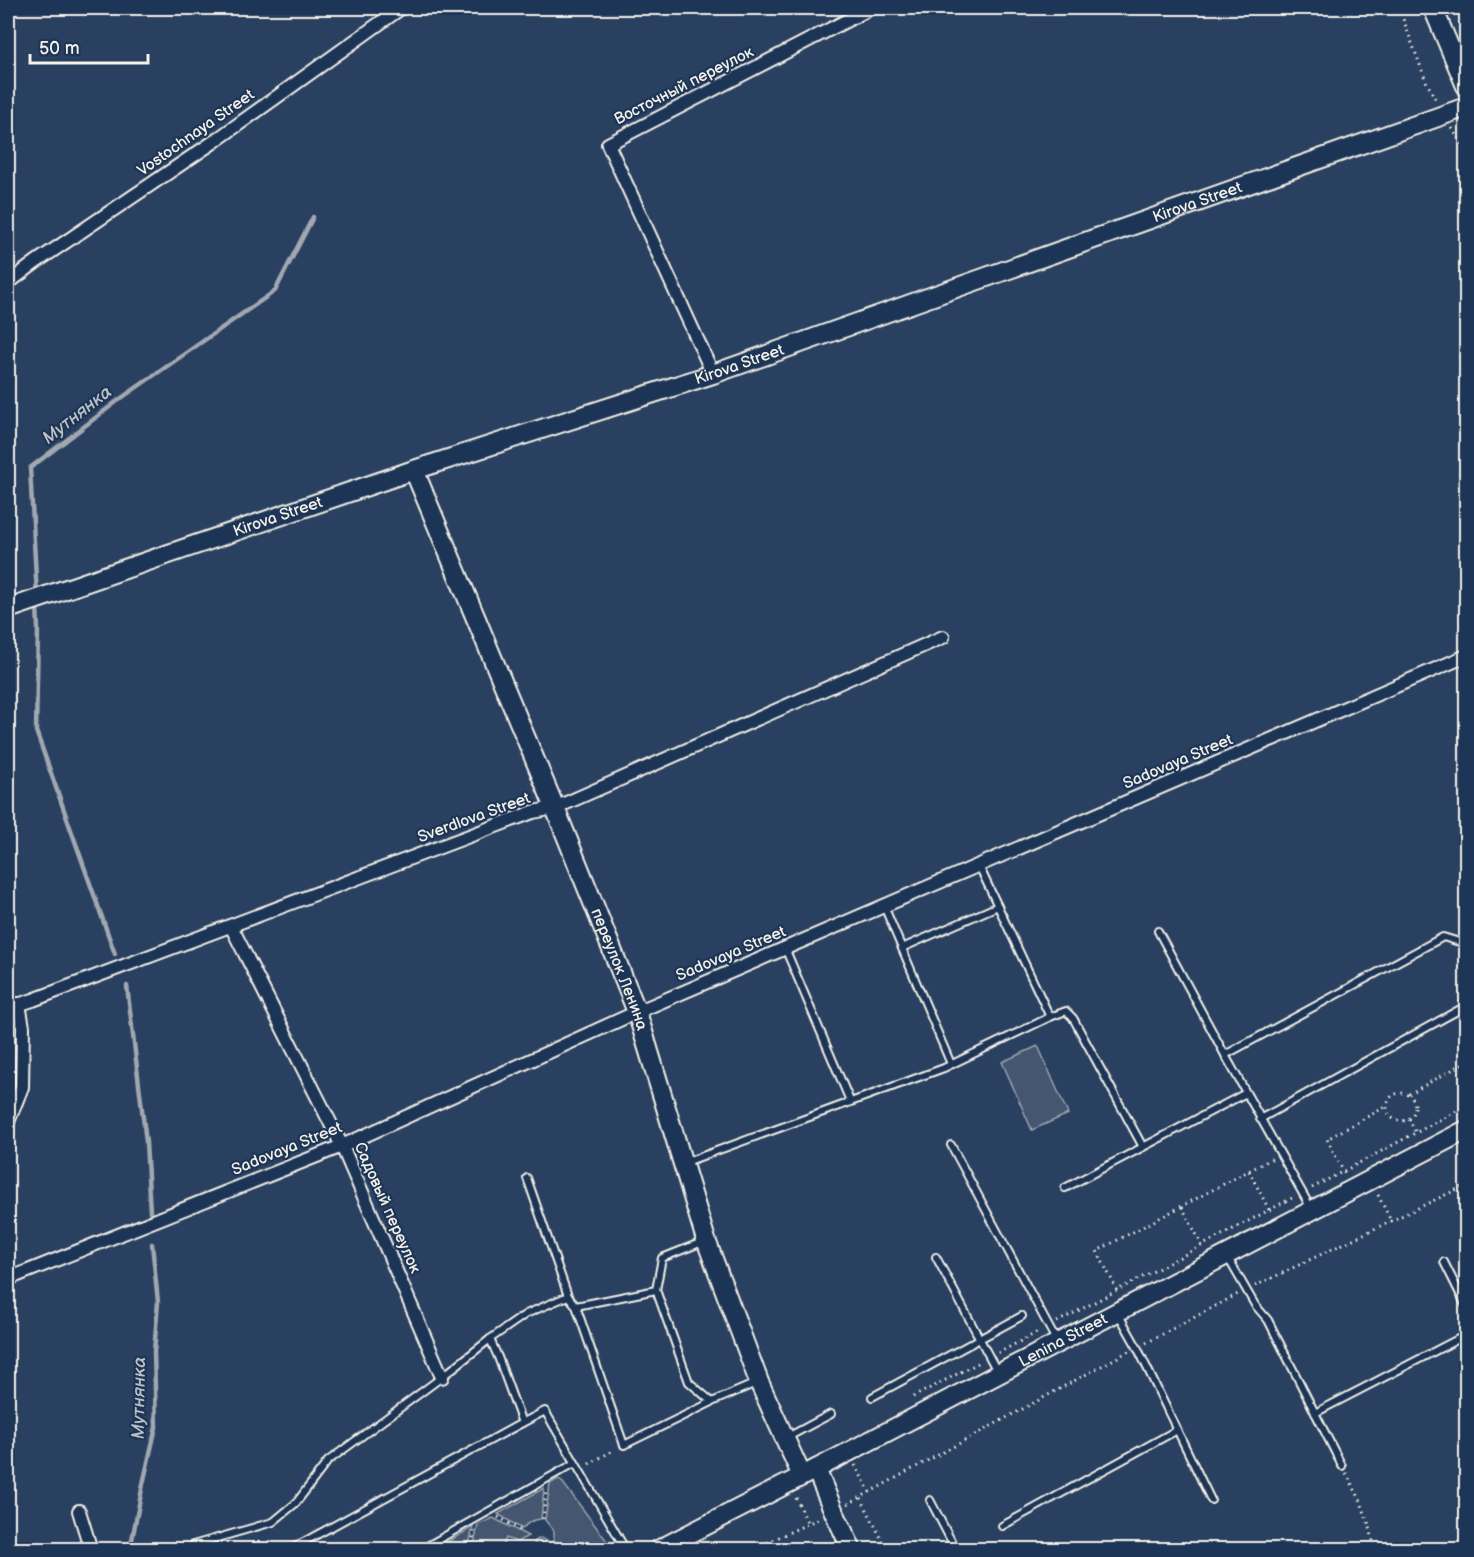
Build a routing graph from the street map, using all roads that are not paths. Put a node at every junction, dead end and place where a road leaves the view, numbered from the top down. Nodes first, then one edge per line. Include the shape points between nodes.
1 (401, 8) edge
2 (871, 8) edge
3 (1433, 8) edge
4 (1467, 86) edge
5 (1467, 107) edge
6 (8, 283) edge
7 (713, 374) junction
8 (414, 470) junction
9 (8, 609) edge
10 (944, 637) dead end
11 (1467, 656) edge
12 (555, 808) junction
13 (979, 865) junction
14 (884, 906) junction
15 (998, 906) junction
16 (231, 926) junction
17 (1158, 931) dead end
18 (1467, 944) edge
19 (785, 948) junction
20 (902, 948) junction
21 (13, 1006) edge
22 (1467, 1006) edge
23 (637, 1012) junction
24 (1050, 1017) junction
25 (1225, 1055) junction
26 (951, 1064) junction
27 (1246, 1093) junction
28 (850, 1101) junction
29 (1260, 1119) junction
30 (8, 1122) edge
31 (1467, 1130) edge
32 (951, 1145) dead end
33 (342, 1146) junction
34 (1143, 1147) junction
35 (683, 1163) junction
36 (527, 1178) dead end
37 (1065, 1188) dead end
38 (1312, 1210) junction
39 (706, 1240) junction
40 (1226, 1255) junction
41 (936, 1257) dead end
42 (1444, 1262) dead end
43 (8, 1279) edge
44 (656, 1290) junction
45 (568, 1296) junction
46 (576, 1306) junction
47 (1467, 1306) edge
48 (1118, 1312) junction
49 (1022, 1316) dead end
50 (1467, 1335) edge
51 (980, 1339) junction
52 (490, 1340) junction
53 (1058, 1343) junction
54 (999, 1374) junction
55 (442, 1377) junction
56 (759, 1382) junction
57 (872, 1397) dead end
58 (712, 1402) junction
59 (1316, 1413) junction
60 (831, 1414) dead end
61 (522, 1423) junction
62 (1178, 1430) junction
63 (785, 1438) junction
64 (577, 1466) junction
65 (1342, 1466) road end
66 (809, 1472) junction
67 (930, 1500) dead end
68 (1211, 1500) dead end
69 (80, 1511) dead end
70 (1002, 1526) dead end
71 (91, 1550) edge
72 (189, 1550) edge
73 (289, 1550) edge
74 (420, 1550) edge
75 (626, 1550) edge
76 (658, 1550) edge
77 (852, 1550) edge
78 (956, 1550) edge

1 - 6 street, Vostochnaya Street
2 - 7 street, Восточный переулок via 608,144
3 - 4 street
5 - 7 street, Kirova Street
7 - 8 street, Kirova Street
8 - 9 street, Kirova Street
8 - 12 street, переулок Ленина
10 - 12 street, Sverdlova Street
11 - 13 street, Sadovaya Street
12 - 16 street, Sverdlova Street via 533,812
12 - 23 street, переулок Ленина
13 - 14 street, Sadovaya Street
13 - 15 lane
14 - 19 street, Sadovaya Street
14 - 20 lane
15 - 20 lane
15 - 24 lane
16 - 21 street, Sverdlova Street
16 - 33 street, Садовый переулок
17 - 25 lane
18 - 25 lane via 1443,937
19 - 23 street, Sadovaya Street
19 - 28 lane
20 - 26 lane
21 - 30 street via 23,1027 22,1087
22 - 29 lane
23 - 33 street, Sadovaya Street
23 - 35 street, переулок Ленина
24 - 26 lane
24 - 34 lane via 1066,1011 1073,1018
25 - 27 lane
26 - 28 lane
27 - 29 lane
27 - 34 lane
28 - 35 lane
29 - 38 lane
31 - 38 street, Lenina Street
32 - 53 lane
33 - 43 street, Sadovaya Street
33 - 55 street, Садовый переулок
34 - 37 lane
35 - 39 street, переулок Ленина
36 - 45 lane
38 - 40 street, Lenina Street
39 - 44 lane via 662,1258
39 - 56 street, переулок Ленина
40 - 48 street, Lenina Street
40 - 59 lane via 1268,1320
41 - 51 lane
42 - 47 lane
44 - 46 lane
44 - 58 lane via 689,1382
45 - 46 lane
45 - 52 lane via 526,1314
46 - 58 lane via 624,1445
48 - 53 street, Lenina Street
48 - 62 lane
49 - 51 lane
50 - 59 lane
51 - 54 lane
51 - 57 lane
52 - 55 lane
52 - 61 lane
53 - 54 street, Lenina Street
54 - 66 street, Lenina Street
55 - 72 lane via 328,1461 296,1503 273,1522 193,1545
56 - 58 lane
56 - 63 street, переулок Ленина
59 - 65 lane
60 - 63 lane
61 - 64 lane via 545,1412
61 - 73 lane
62 - 68 lane
62 - 70 lane
63 - 66 street, переулок Ленина
64 - 74 lane via 548,1478
64 - 75 lane
66 - 76 street, Lenina Street
66 - 77 street, переулок Ленина
67 - 78 lane
69 - 71 street

